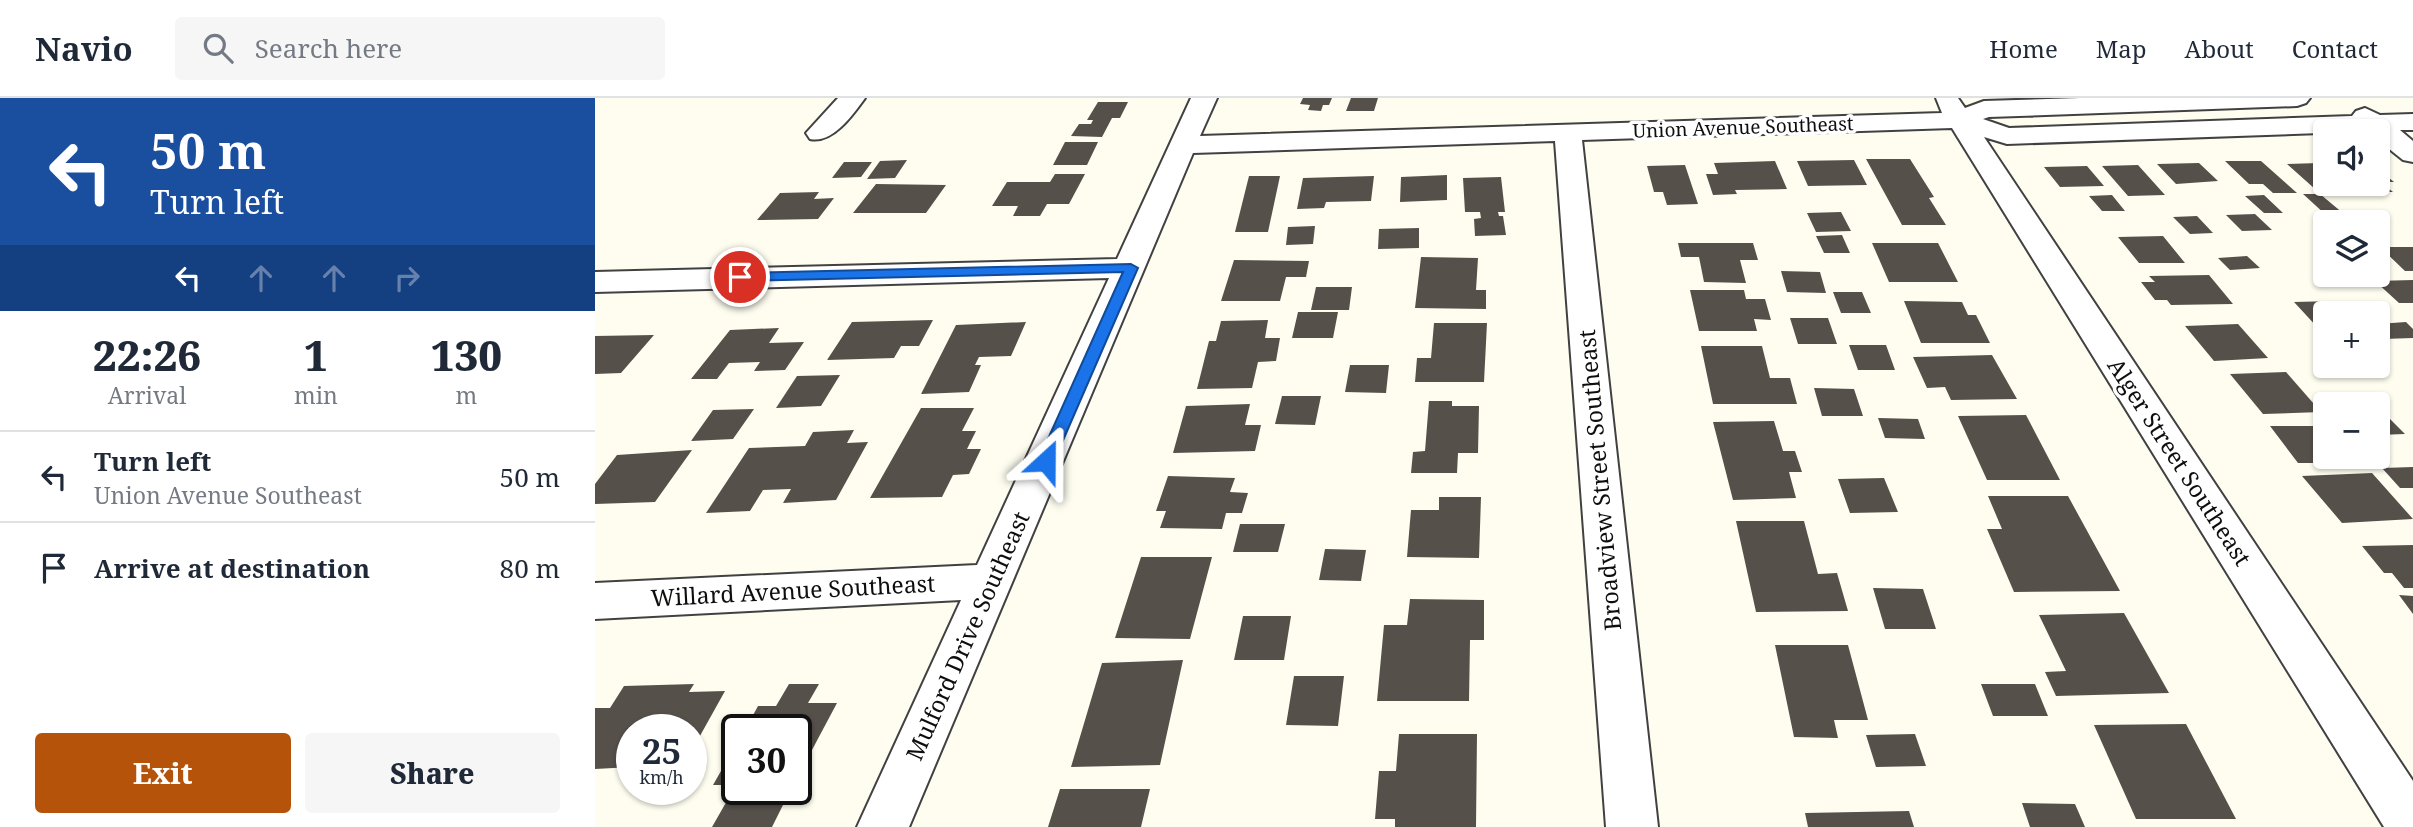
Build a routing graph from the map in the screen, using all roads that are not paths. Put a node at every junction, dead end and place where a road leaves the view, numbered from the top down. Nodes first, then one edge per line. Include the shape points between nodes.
1 (852, 98) edge
2 (1204, 98) edge
3 (2297, 98) edge
4 (2342, 98) edge
5 (1953, 109) edge
6 (2369, 119) edge
7 (2413, 122) edge
8 (2390, 123) edge
9 (2313, 125) edge
10 (820, 133) dead end
11 (1568, 133) junction
12 (2390, 136) edge
13 (1185, 145) junction
14 (2413, 154) edge
15 (1131, 268) junction
16 (595, 282) edge
17 (992, 581) junction
18 (595, 601) edge
19 (2413, 826) edge
20 (883, 827) edge
21 (1632, 827) edge

1 - 10 street
2 - 13 street, Mulford Drive Southeast
3 - 5 street, Union Avenue Southeast
4 - 6 street
5 - 9 street via 2007,136
5 - 11 street, Union Avenue Southeast
5 - 19 street, Alger Street Southeast
7 - 8 street
11 - 13 street, Union Avenue Southeast
11 - 21 street, Broadview Street Southeast
12 - 14 street
13 - 15 street, Mulford Drive Southeast
15 - 16 street
15 - 17 street, Mulford Drive Southeast
17 - 18 street, Willard Avenue Southeast
17 - 20 street, Mulford Drive Southeast

